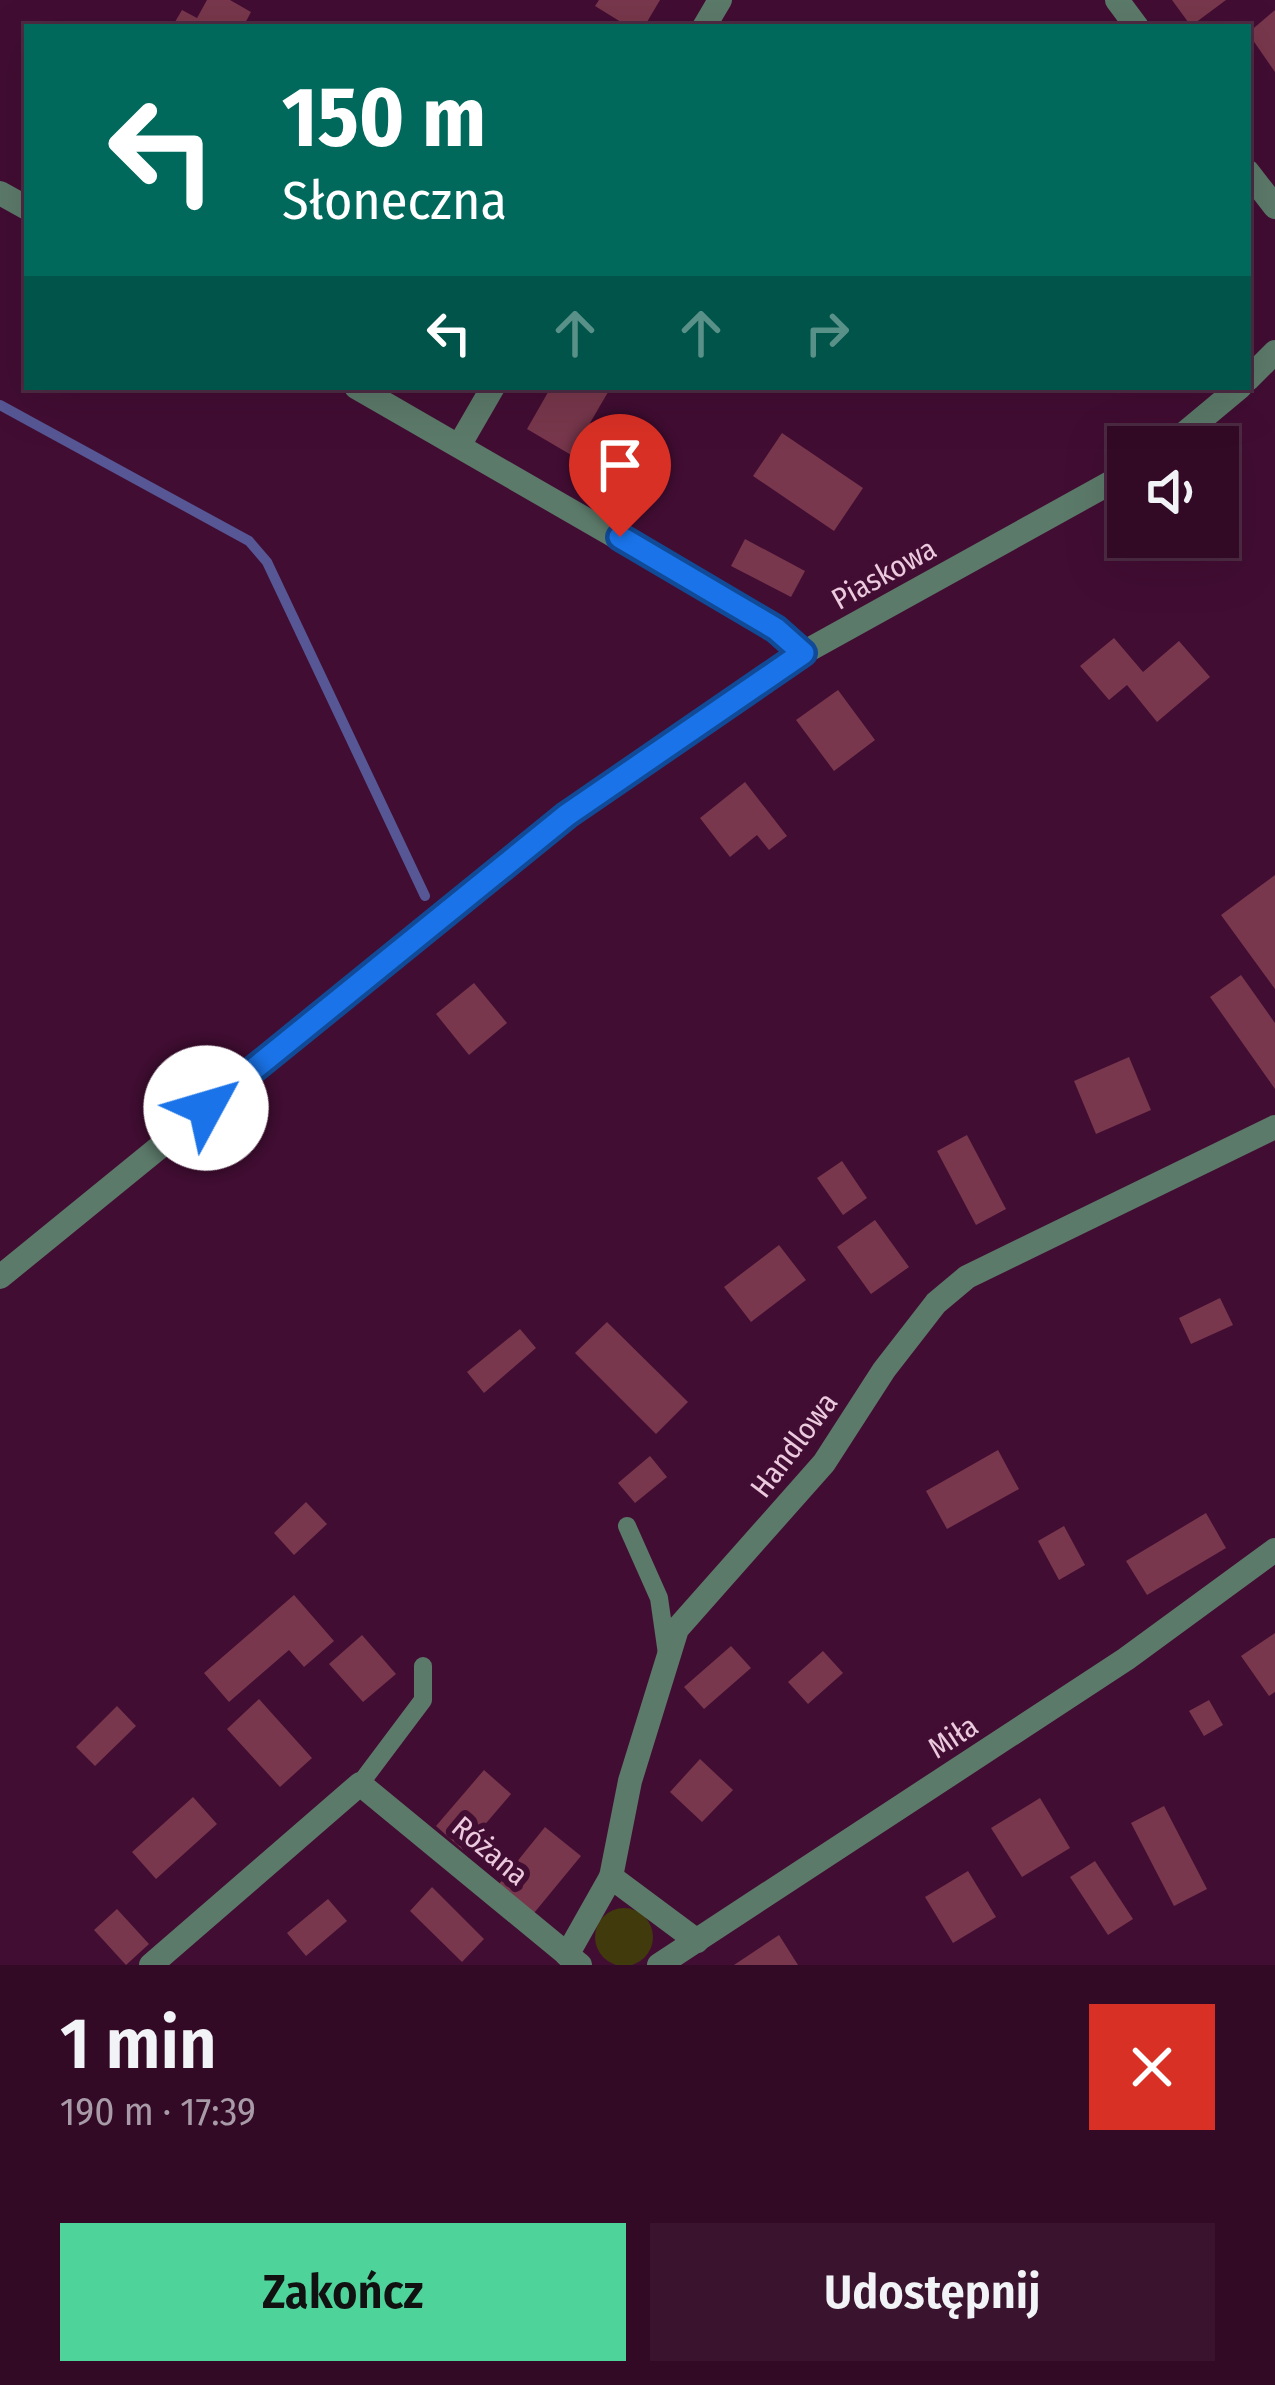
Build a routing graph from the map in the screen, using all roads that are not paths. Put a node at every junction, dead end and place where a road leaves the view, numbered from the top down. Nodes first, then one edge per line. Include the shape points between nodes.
1 (1117, 0) edge
2 (1136, 24) edge
3 (1251, 176) edge
4 (1275, 207) edge
5 (1275, 352) edge
6 (1251, 376) edge
7 (361, 390) edge
8 (491, 390) edge
9 (1236, 390) edge
10 (1193, 426) edge
11 (460, 444) junction
12 (1107, 485) edge
13 (803, 653) junction
14 (1275, 1127) edge
15 (0, 1277) edge
16 (627, 1526) dead end
17 (1275, 1550) edge
18 (667, 1654) junction
19 (423, 1666) dead end
20 (360, 1784) junction
21 (611, 1876) junction
22 (697, 1941) junction
23 (574, 1960) edge
24 (151, 1965) edge
25 (658, 1965) edge

1 - 2 street
3 - 4 street
5 - 6 street
7 - 11 street
8 - 11 street
9 - 10 street
11 - 13 street via 776,629
12 - 13 street, Piaskowa
13 - 15 street, Piaskowa via 567,815
14 - 18 street, Handlowa via 980,1270 936,1303 824,1462 677,1629
16 - 18 lane via 659,1598
17 - 22 street, Miła via 1126,1659
18 - 21 street, Handlowa
19 - 20 lane via 423,1700
20 - 23 street, Różana
20 - 24 street
21 - 22 street
21 - 23 street
22 - 25 street, Miła

